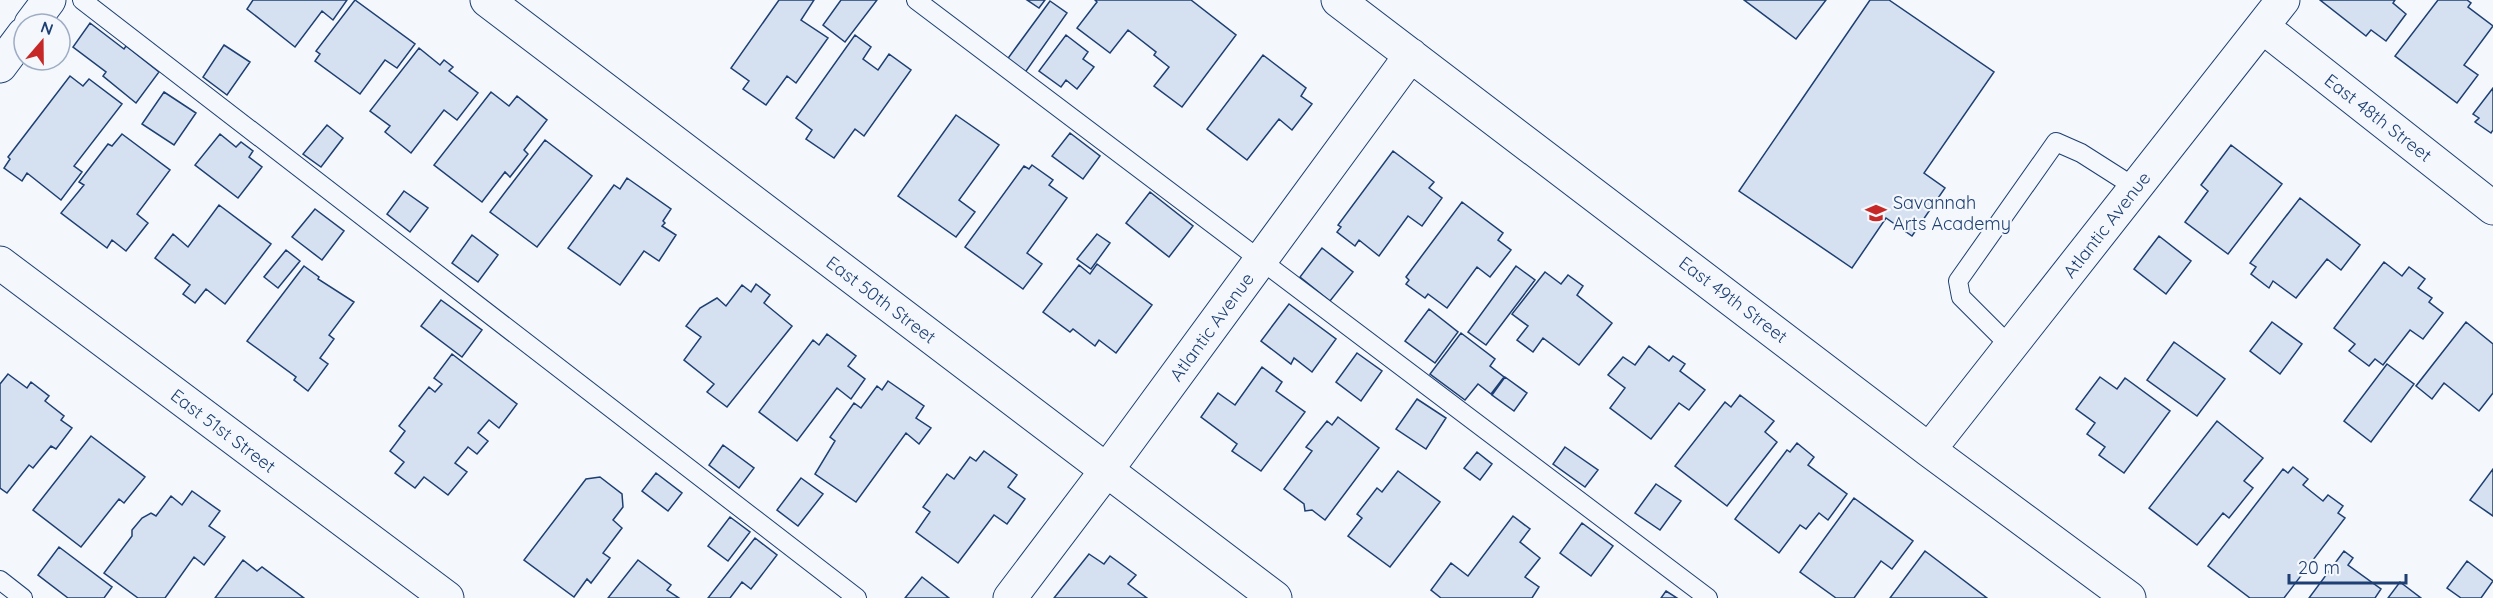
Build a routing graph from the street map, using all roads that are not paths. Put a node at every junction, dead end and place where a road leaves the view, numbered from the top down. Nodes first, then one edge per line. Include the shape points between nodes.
1 (82, 0) edge
2 (487, 0) edge
3 (916, 0) edge
4 (1338, 0) edge
5 (2283, 0) edge
6 (2263, 27) junction
7 (12, 50) edge
8 (1411, 55) junction
9 (0, 66) edge
10 (2136, 188) junction
11 (2493, 208) edge
12 (1261, 260) junction
13 (0, 263) edge
14 (2011, 347) junction
15 (1929, 450) junction
16 (1106, 471) junction
17 (0, 580) edge
18 (23, 598) edge
19 (447, 598) edge
20 (857, 598) edge
21 (1010, 598) edge
22 (1275, 598) edge
23 (1708, 598) edge
24 (2129, 598) edge

1 - 20 lane
2 - 16 street, East 50th Street
3 - 12 lane
4 - 8 street, East 49th Street
5 - 6 street, Atlantic Avenue
6 - 10 street, Atlantic Avenue
6 - 11 street, East 48th Street
7 - 9 street
8 - 12 street, Atlantic Avenue
8 - 15 street, East 49th Street
10 - 14 street, Atlantic Avenue
10 - 14 lane via 2056,142 1958,282 1961,297
12 - 16 street, Atlantic Avenue
12 - 23 lane
13 - 19 street, East 51st Street
14 - 15 street, Atlantic Avenue
15 - 24 street, East 49th Street
16 - 21 street, Atlantic Avenue
16 - 22 street, East 50th Street
17 - 18 lane

